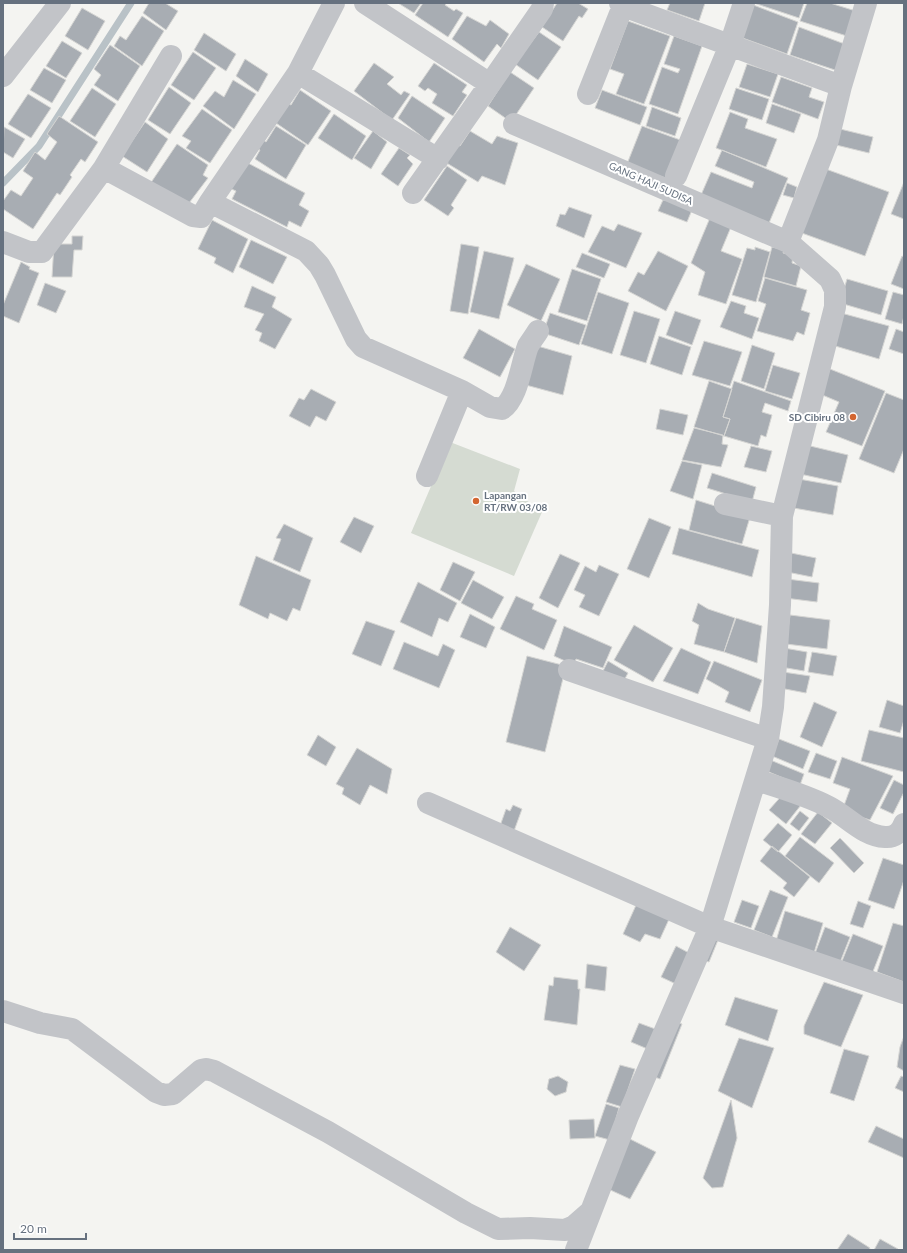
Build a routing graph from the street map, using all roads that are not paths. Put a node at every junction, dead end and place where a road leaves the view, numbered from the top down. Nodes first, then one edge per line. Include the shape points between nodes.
1 (60, 3) edge
2 (334, 3) edge
3 (365, 3) edge
4 (543, 3) edge
5 (744, 3) edge
6 (866, 3) edge
7 (621, 4) edge
8 (730, 45) junction
9 (171, 56) dead end
10 (298, 73) junction
11 (3, 76) edge
12 (490, 84) junction
13 (841, 86) junction
14 (588, 94) dead end
15 (514, 124) dead end
16 (438, 159) junction
17 (104, 168) junction
18 (676, 176) dead end
19 (413, 193) dead end
20 (210, 202) junction
21 (3, 242) edge
22 (788, 242) junction
23 (538, 331) dead end
24 (462, 391) junction
25 (427, 476) dead end
26 (725, 504) dead end
27 (782, 516) junction
28 (569, 670) dead end
29 (768, 738) junction
30 (756, 780) junction
31 (428, 803) dead end
32 (904, 824) edge
33 (710, 927) junction
34 (904, 993) edge
35 (3, 1012) edge
36 (590, 1212) junction
37 (576, 1250) edge

1 - 11 street
2 - 10 street
3 - 12 street
4 - 12 street via 542,9
5 - 8 street
6 - 13 street
7 - 8 street
7 - 14 street
8 - 13 street
8 - 18 street
9 - 17 street
10 - 16 street
10 - 20 street
12 - 16 street
13 - 22 street via 828,140
15 - 22 street, GANG HAJI SUDISA
16 - 19 street
17 - 20 street via 198,218 204,215
17 - 21 street via 42,252 29,252
20 - 24 street via 306,251 319,265 356,339 363,347
22 - 27 street, GANG HAJI SUDISA via 830,278 835,290 835,307
23 - 24 street via 529,345 507,406 502,409 490,407
24 - 25 street
26 - 27 street
27 - 29 street, GANG HAJI SUDISA via 780,605 773,707
28 - 29 street
29 - 30 street, GANG HAJI SUDISA
30 - 32 street via 830,807 856,826 878,836 894,836
30 - 33 street, GANG HAJI SUDISA
31 - 33 street
33 - 34 street
33 - 36 street, GANG HAJI SUDISA via 628,1116
35 - 36 street via 72,1029 156,1092 164,1095 173,1094 201,1070 214,1071 328,1132 498,1229 565,1230 574,1226
36 - 37 street, GANG HAJI SUDISA

